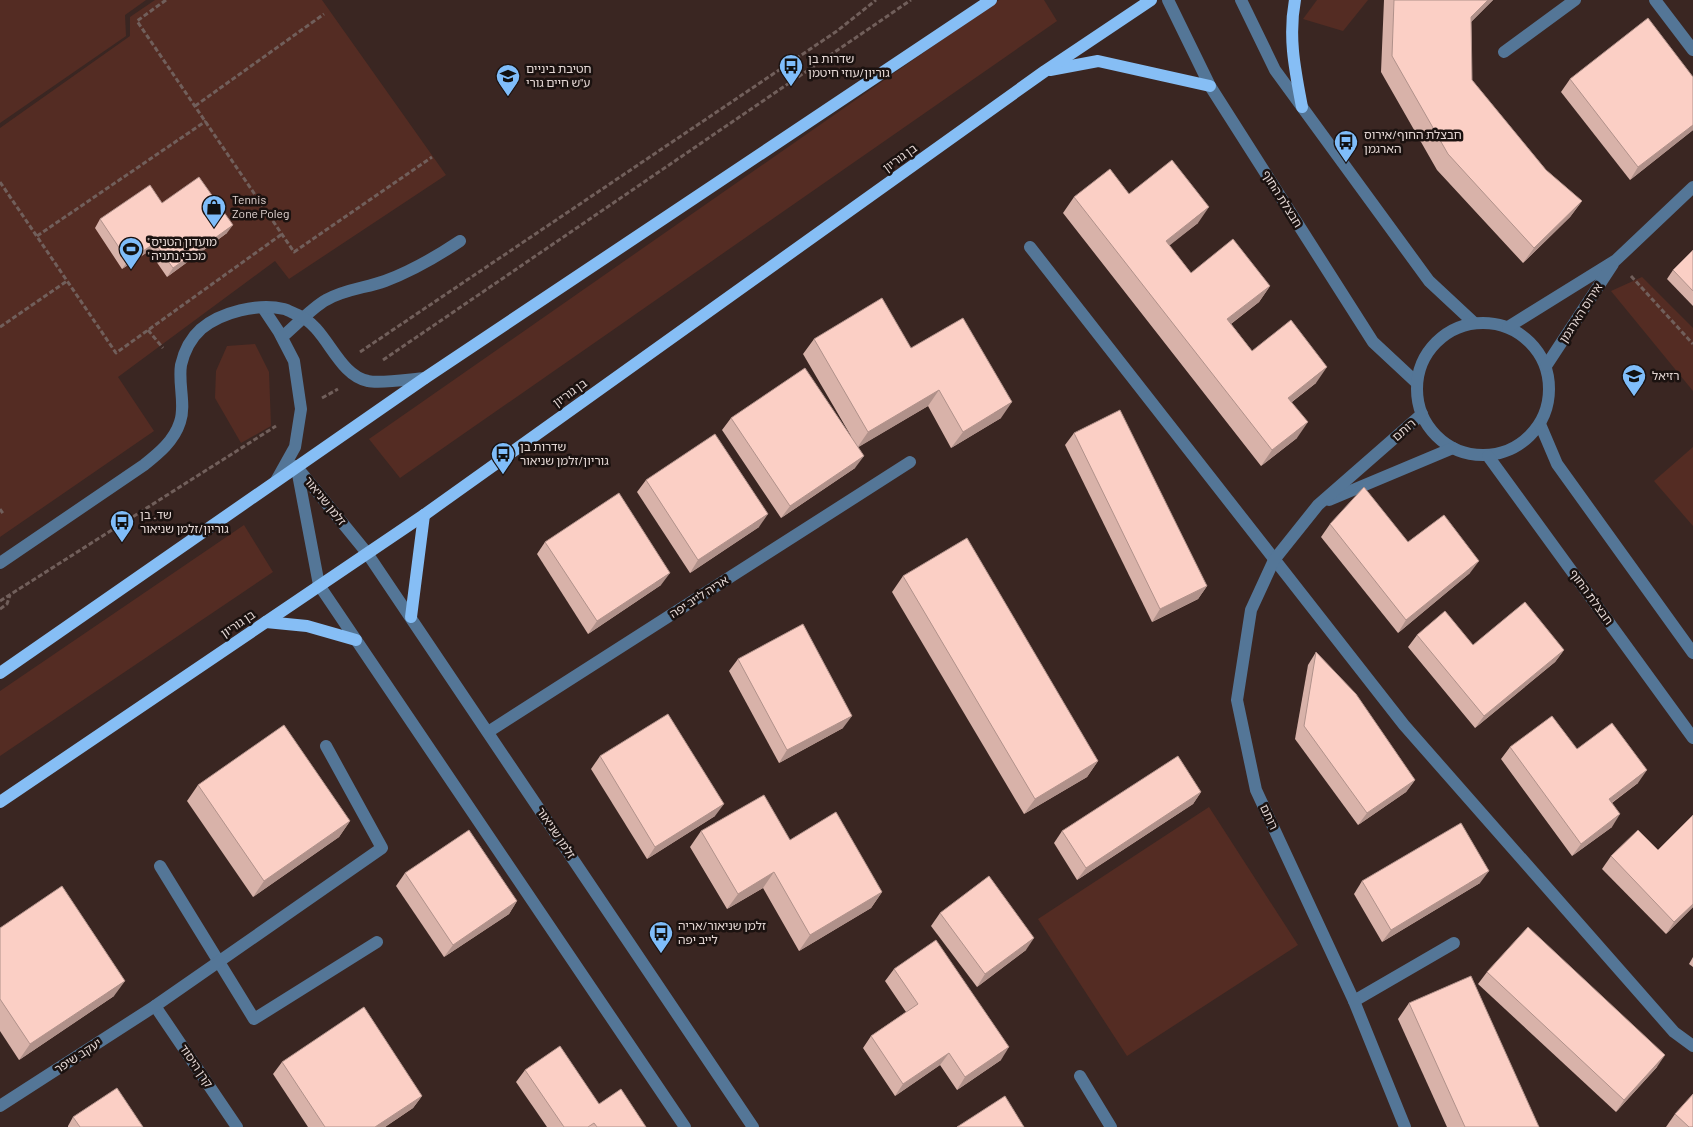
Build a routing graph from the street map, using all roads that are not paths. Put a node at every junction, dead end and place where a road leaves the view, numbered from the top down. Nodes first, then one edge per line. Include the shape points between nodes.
1 (991, 0) edge
2 (1151, 0) edge
3 (1168, 0) edge
4 (1241, 0) edge
5 (1295, 0) edge
6 (1575, 0) edge
7 (1654, 0) edge
8 (982, 4) edge
9 (1693, 50) edge
10 (1504, 52) dead end
11 (1045, 71) junction
12 (1210, 86) junction
13 (1302, 107) junction
14 (1693, 187) edge
15 (460, 241) dead end
16 (1030, 247) dead end
17 (1616, 260) junction
18 (263, 308) junction
19 (305, 318) junction
20 (1473, 322) junction
21 (1508, 327) junction
22 (282, 337) junction
23 (1546, 366) junction
24 (425, 378) junction
25 (1417, 383) junction
26 (1422, 414) junction
27 (1540, 424) junction
28 (1453, 448) junction
29 (1488, 456) junction
30 (910, 462) dead end
31 (296, 466) junction
32 (276, 481) junction
33 (1318, 505) junction
34 (424, 515) junction
35 (367, 553) junction
36 (1274, 560) junction
37 (0, 563) edge
38 (319, 585) junction
39 (411, 617) junction
40 (266, 622) junction
41 (356, 640) junction
42 (1693, 653) edge
43 (0, 674) edge
44 (488, 732) junction
45 (1693, 738) edge
46 (326, 746) dead end
47 (0, 802) edge
48 (160, 866) dead end
49 (377, 942) dead end
50 (1454, 943) dead end
51 (219, 960) junction
52 (1354, 1001) junction
53 (155, 1006) junction
54 (1693, 1046) edge
55 (1080, 1076) dead end
56 (0, 1106) edge
57 (237, 1127) edge
58 (685, 1127) edge
59 (753, 1127) edge
60 (1111, 1127) edge
61 (1405, 1127) edge

1 - 8 main road
2 - 11 main road, בן גוריון
3 - 12 street, חבצלת החוף
4 - 13 street via 1275,70
5 - 13 main road via 1292,58
6 - 10 street
7 - 9 street
8 - 24 main road
11 - 12 main road via 1098,61
11 - 34 main road, בן גוריון
12 - 25 street, חבצלת החוף via 1373,342
13 - 20 street via 1429,281
14 - 17 street, אירוס הארגמן
15 - 19 street via 403,273 325,300
16 - 36 street
17 - 21 street, אירוס הארגמן
17 - 23 street, אירוס הארגמן
18 - 19 street via 283,309
18 - 22 street
18 - 37 street via 245,308 221,317 201,329 187,347 181,367 181,421 163,450
19 - 22 street
19 - 24 street via 358,378 369,382
20 - 21 street via 1491,322
20 - 25 street via 1452,330 1435,343 1423,362
21 - 23 street via 1524,336 1538,350
22 - 32 street via 294,361 301,409 295,447
23 - 27 street via 1550,386 1548,406
24 - 31 main road
25 - 26 street
26 - 28 street via 1440,440
26 - 33 street, רותם
27 - 29 street via 1527,440 1509,451
27 - 42 street via 1557,464
28 - 29 street
28 - 33 street, רותם
29 - 45 street, חבצלת החוף
30 - 44 street, אריה לייב יפה
31 - 32 main road
31 - 35 street, זלמן שניאור
31 - 38 street, זלמן שניאור
32 - 43 main road
33 - 36 street, רותם
34 - 35 main road, בן גוריון
34 - 39 main road
35 - 38 main road, בן גוריון
35 - 39 street, זלמן שניאור
36 - 52 street, רותם via 1251,610 1237,700 1256,790
36 - 54 street via 1404,726 1674,1032
38 - 40 main road, בן גוריון
38 - 41 street, זלמן שניאור
39 - 44 street, זלמן שניאור
40 - 41 main road via 307,626
40 - 47 main road, בן גוריון
41 - 58 street, זלמן שניאור
44 - 59 street, זלמן שניאור
46 - 51 street, יעקב שיפר via 382,848
48 - 51 street
49 - 51 street via 254,1018
50 - 52 street
51 - 53 street, יעקב שיפר
52 - 61 street, רותם
53 - 56 street, יעקב שיפר
53 - 57 street, קרן היסוד
55 - 60 street

